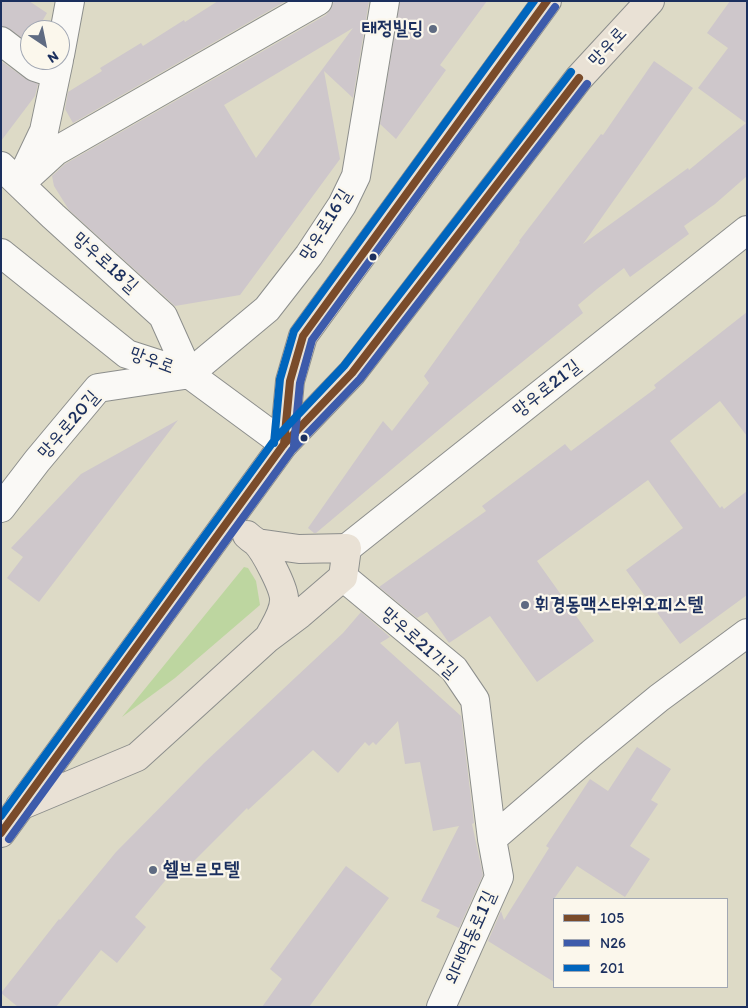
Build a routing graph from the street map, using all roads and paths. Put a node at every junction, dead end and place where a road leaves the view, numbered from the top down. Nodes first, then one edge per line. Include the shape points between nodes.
1 (70, 1) edge
2 (385, 1) edge
3 (548, 1) edge
4 (650, 1) edge
5 (309, 4) edge
6 (66, 20) edge
7 (1, 41) edge
8 (20, 56) edge
9 (57, 70) edge
10 (10, 175) edge
11 (747, 230) edge
12 (1, 253) edge
13 (189, 374) junction
14 (284, 444) junction
15 (1, 508) edge
16 (228, 521) junction
17 (257, 543) junction
18 (347, 548) junction
19 (343, 576) junction
20 (747, 634) edge
21 (268, 638) junction
22 (20, 806) junction
23 (1, 833) edge
24 (492, 839) junction
25 (441, 1007) edge

1 - 6 street
2 - 13 street, 망우로16길 via 356,176 342,205 267,309
3 - 14 main road via 303,336 290,381
4 - 14 main road, 망우로 via 579,78 352,373
5 - 10 street
7 - 8 street
9 - 10 street via 44,131
10 - 13 street, 망우로18길 via 163,316
11 - 18 street, 망우로21길
12 - 13 street, 망우로 via 126,354
13 - 14 street, 망우로
13 - 15 street, 망우로20길 via 98,388
14 - 16 main road, 망우로
16 - 17 main road
16 - 22 main road, 망우로
17 - 18 main road via 300,549
17 - 21 main road via 280,582 284,598 281,615
18 - 19 main road
19 - 21 main road
19 - 24 street, 망우로21가길 via 454,669 475,700
20 - 24 street via 660,698
21 - 22 main road via 136,757
22 - 23 main road, 망우로
24 - 25 street, 외대역동로1길 via 499,877

